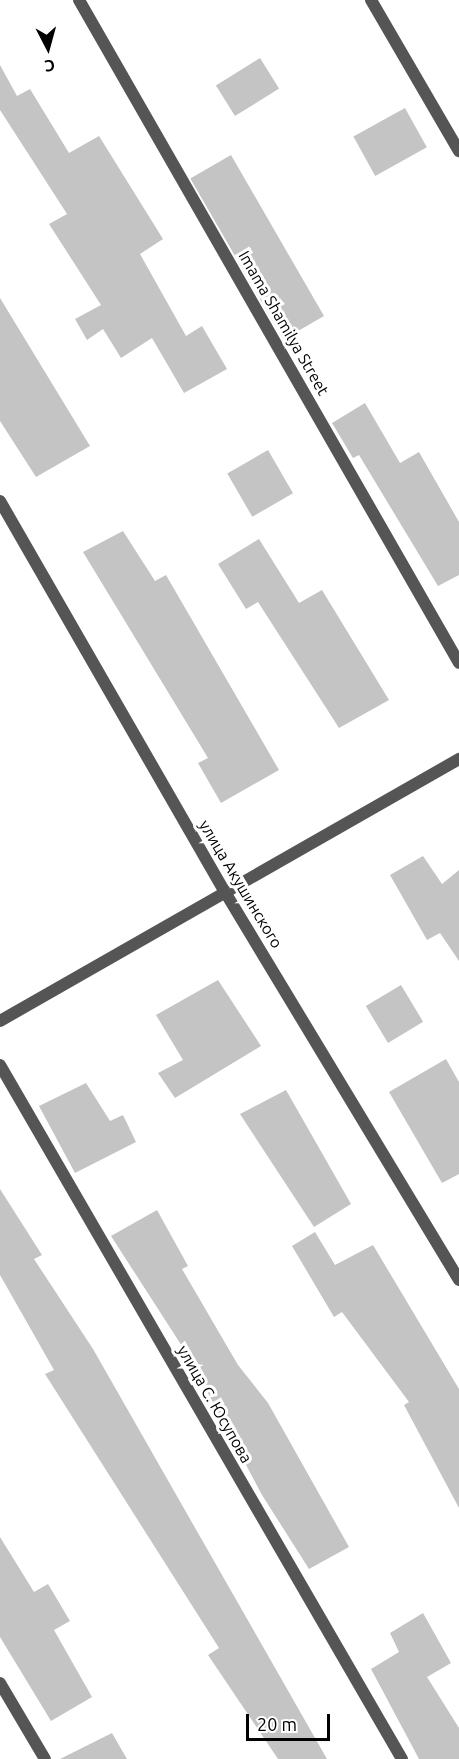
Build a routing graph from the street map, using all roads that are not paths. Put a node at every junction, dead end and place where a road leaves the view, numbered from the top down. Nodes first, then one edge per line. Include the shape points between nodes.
1 (79, 0) edge
2 (372, 0) edge
3 (459, 151) edge
4 (0, 501) edge
5 (459, 663) edge
6 (459, 759) edge
7 (225, 892) junction
8 (0, 1020) edge
9 (0, 1065) edge
10 (459, 1280) edge
11 (0, 1683) edge
12 (45, 1759) edge
13 (402, 1759) edge

1 - 5 street, Imama Shamilya Street
2 - 3 street
4 - 7 street, улица Акушинского
6 - 7 street
7 - 8 street
7 - 10 street, улица Акушинского
9 - 13 street, улица С. Юсупова
11 - 12 street

